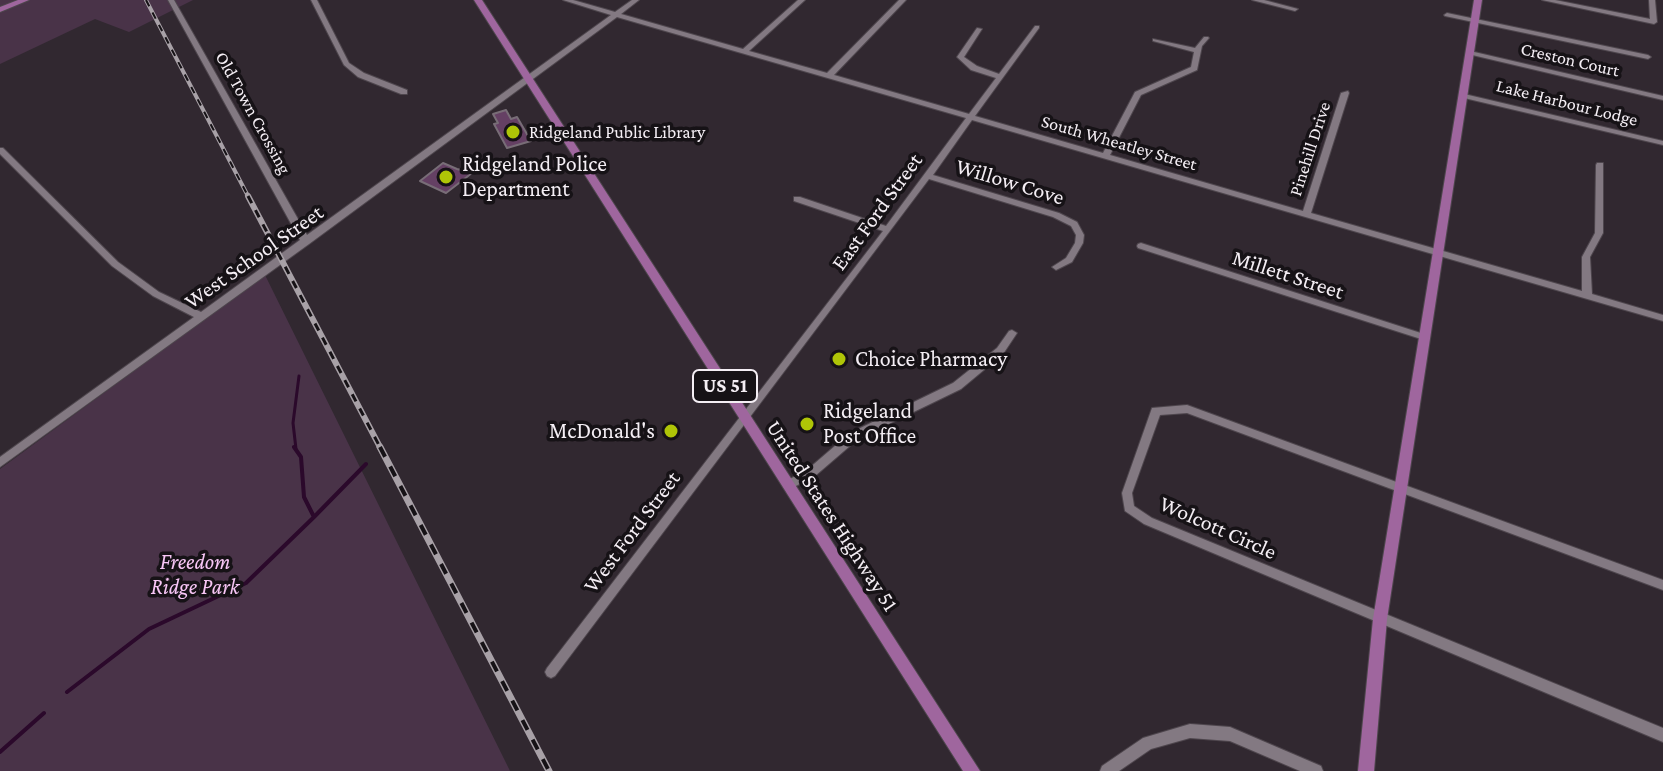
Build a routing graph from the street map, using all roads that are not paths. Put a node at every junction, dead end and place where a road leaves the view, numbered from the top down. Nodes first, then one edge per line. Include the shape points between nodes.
1 (25, 0) edge
2 (171, 0) edge
3 (314, 0) edge
4 (478, 0) edge
5 (566, 0) edge
6 (636, 0) edge
7 (802, 0) edge
8 (903, 0) edge
9 (1255, 0) edge
10 (1478, 0) edge
11 (1545, 0) edge
12 (1652, 0) edge
13 (1295, 9) dead end
14 (0, 10) edge
15 (616, 15) junction
16 (1447, 15) dead end
17 (1475, 20) junction
18 (1037, 27) dead end
19 (979, 29) dead end
20 (1206, 38) dead end
21 (1155, 40) dead end
22 (1199, 51) junction
23 (744, 52) junction
24 (1470, 53) junction
25 (1648, 57) dead end
26 (828, 77) junction
27 (1001, 77) junction
28 (528, 79) junction
29 (404, 92) dead end
30 (1345, 93) dead end
31 (1463, 95) junction
32 (1663, 98) edge
33 (969, 118) junction
34 (1663, 143) edge
35 (0, 150) edge
36 (1105, 156) junction
37 (1600, 165) dead end
38 (927, 176) junction
39 (797, 199) dead end
40 (1306, 214) junction
41 (888, 230) junction
42 (306, 242) junction
43 (1141, 246) dead end
44 (1438, 253) junction
45 (1056, 267) dead end
46 (1587, 297) junction
47 (201, 316) junction
48 (1663, 318) edge
49 (1012, 333) dead end
50 (1424, 337) junction
51 (744, 417) junction
52 (0, 463) edge
53 (788, 485) junction
54 (1401, 487) junction
55 (1663, 585) edge
56 (1380, 619) junction
57 (551, 672) dead end
58 (1663, 735) edge
59 (972, 771) edge
60 (1107, 771) edge
61 (1316, 771) edge
62 (1366, 771) edge

1 - 14 main road
2 - 42 street, Old Town Crossing
3 - 29 street via 346,64 367,79
4 - 28 main road, United States Highway 51 / US 51
5 - 15 street, South Wheatley Street
6 - 15 street, West School Street
7 - 23 street
8 - 26 street
9 - 13 street
10 - 17 main road
11 - 12 street via 1654,22
15 - 23 street, South Wheatley Street
15 - 28 street, West School Street
16 - 17 street
17 - 24 main road
17 - 25 street
18 - 27 street, East Ford Street
19 - 27 street via 960,57
20 - 22 street
21 - 22 street
22 - 36 street via 1194,68 1138,94
23 - 26 street, South Wheatley Street
24 - 31 main road
24 - 32 street, Creston Court
26 - 33 street, South Wheatley Street
27 - 33 street, East Ford Street
28 - 42 street, West School Street
28 - 51 main road, United States Highway 51 / US 51
30 - 40 street, Pinehill Drive
31 - 34 street, Lake Harbour Lodge
31 - 44 main road
33 - 36 street, South Wheatley Street
33 - 38 street, East Ford Street
35 - 47 street via 115,264 156,294
36 - 40 street, South Wheatley Street
37 - 46 street via 1599,233 1586,257
38 - 41 street, East Ford Street
38 - 45 street, Willow Cove via 1074,224 1079,243 1069,260
39 - 41 street
40 - 44 street, South Wheatley Street
41 - 51 street, East Ford Street
42 - 47 street, West School Street
43 - 50 street, Millett Street
44 - 46 street, South Wheatley Street
44 - 50 main road
46 - 48 street, South Wheatley Street
47 - 52 street, West School Street
49 - 53 street via 1000,351 957,386 854,436 811,473
50 - 54 main road
51 - 53 main road, United States Highway 51 / US 51
51 - 57 street, West Ford Street
53 - 59 main road, United States Highway 51 / US 51
54 - 55 street, Wolcott Circle
54 - 56 main road
54 - 56 street, Wolcott Circle via 1187,409 1167,409 1156,411 1127,493 1129,508 1148,521
56 - 58 street, Wolcott Circle
56 - 62 main road
60 - 61 street via 1148,743 1190,731 1230,734

